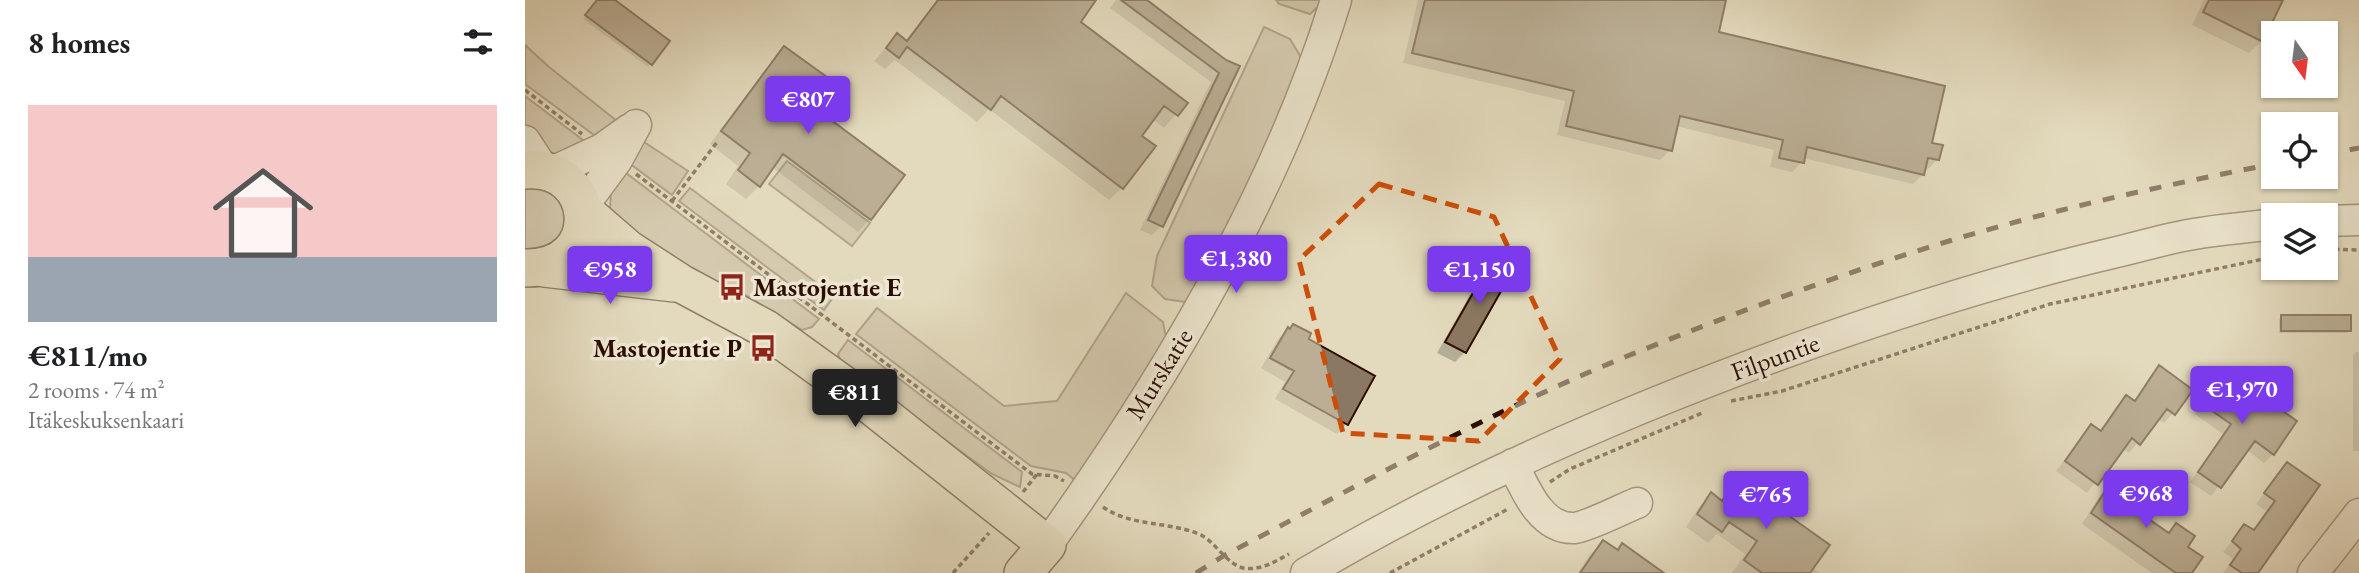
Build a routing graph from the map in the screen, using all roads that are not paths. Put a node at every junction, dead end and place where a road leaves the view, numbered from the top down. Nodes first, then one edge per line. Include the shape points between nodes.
1 (1336, 0) edge
2 (537, 163) edge
3 (583, 208) junction
4 (2359, 220) edge
5 (2338, 221) edge
6 (2261, 226) edge
7 (535, 268) edge
8 (682, 284) junction
9 (1513, 464) junction
10 (1637, 503) dead end
11 (2359, 514) edge
12 (1047, 545) junction
13 (1302, 561) edge
14 (1023, 573) edge
15 (2313, 573) edge

1 - 12 street, Murskatie via 1275,158 1218,275
2 - 3 main road via 565,180
2 - 3 street via 609,155
3 - 7 main road via 583,230 575,247 562,261
3 - 8 main road via 628,249
4 - 5 street
6 - 9 street, Filpuntie via 2194,234 2081,260 1866,324 1639,409
7 - 8 main road
8 - 12 main road via 766,329 863,399
9 - 10 street via 1528,496 1548,520 1561,527 1577,528
9 - 13 street, Filpuntie
11 - 15 street
12 - 14 main road

